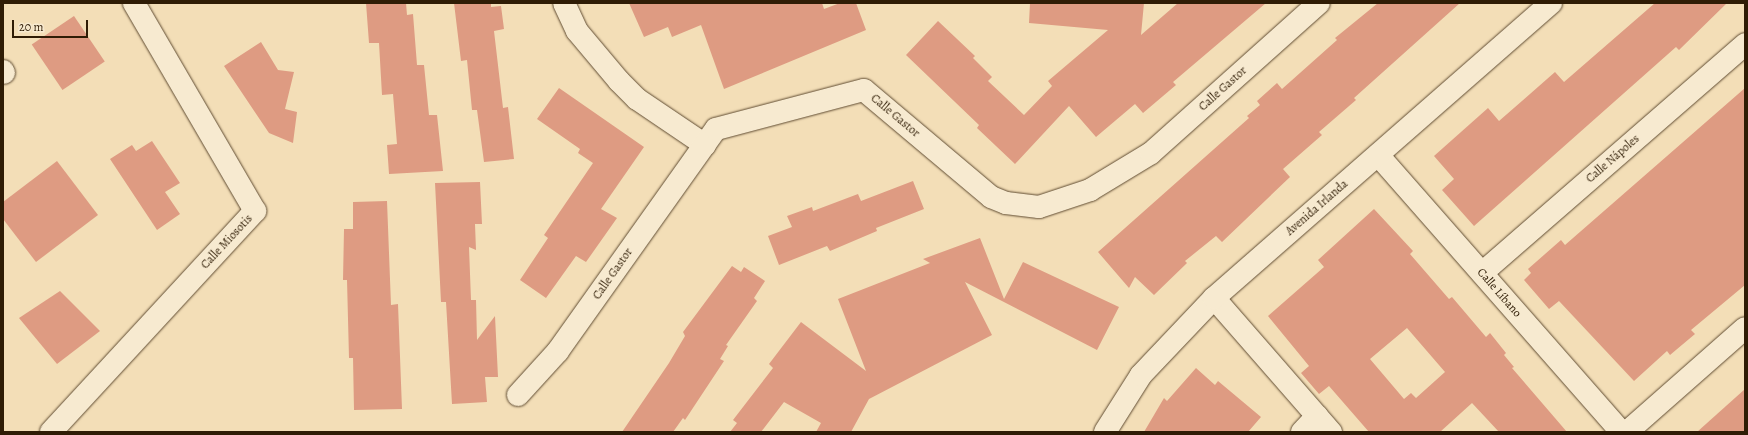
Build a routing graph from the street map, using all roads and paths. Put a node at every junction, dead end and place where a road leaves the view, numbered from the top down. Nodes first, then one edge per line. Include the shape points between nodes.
1 (134, 3) edge
2 (564, 3) edge
3 (1319, 3) edge
4 (1551, 3) edge
5 (1745, 44) edge
6 (705, 145) junction
7 (1378, 155) junction
8 (1482, 273) junction
9 (1214, 298) junction
10 (1745, 328) edge
11 (518, 395) dead end
12 (1324, 424) edge
13 (51, 432) edge
14 (1105, 432) edge
15 (1302, 432) edge
16 (1621, 432) edge
17 (1627, 432) edge

1 - 13 street, Calle Miosotis via 255,211
2 - 6 street via 577,31 619,81 637,99
3 - 6 street, Calle Gastor via 1151,153 1090,190 1039,207 1006,203 991,197 864,90 716,129
4 - 7 street, Avenida Irlanda
5 - 8 street, Calle Nápoles
6 - 11 street, Calle Gastor via 558,351
7 - 8 street, Calle Líbano
7 - 9 street, Avenida Irlanda
8 - 16 street, Calle Líbano
9 - 12 street
9 - 14 street, Avenida Irlanda via 1141,375
10 - 17 street
12 - 15 street

